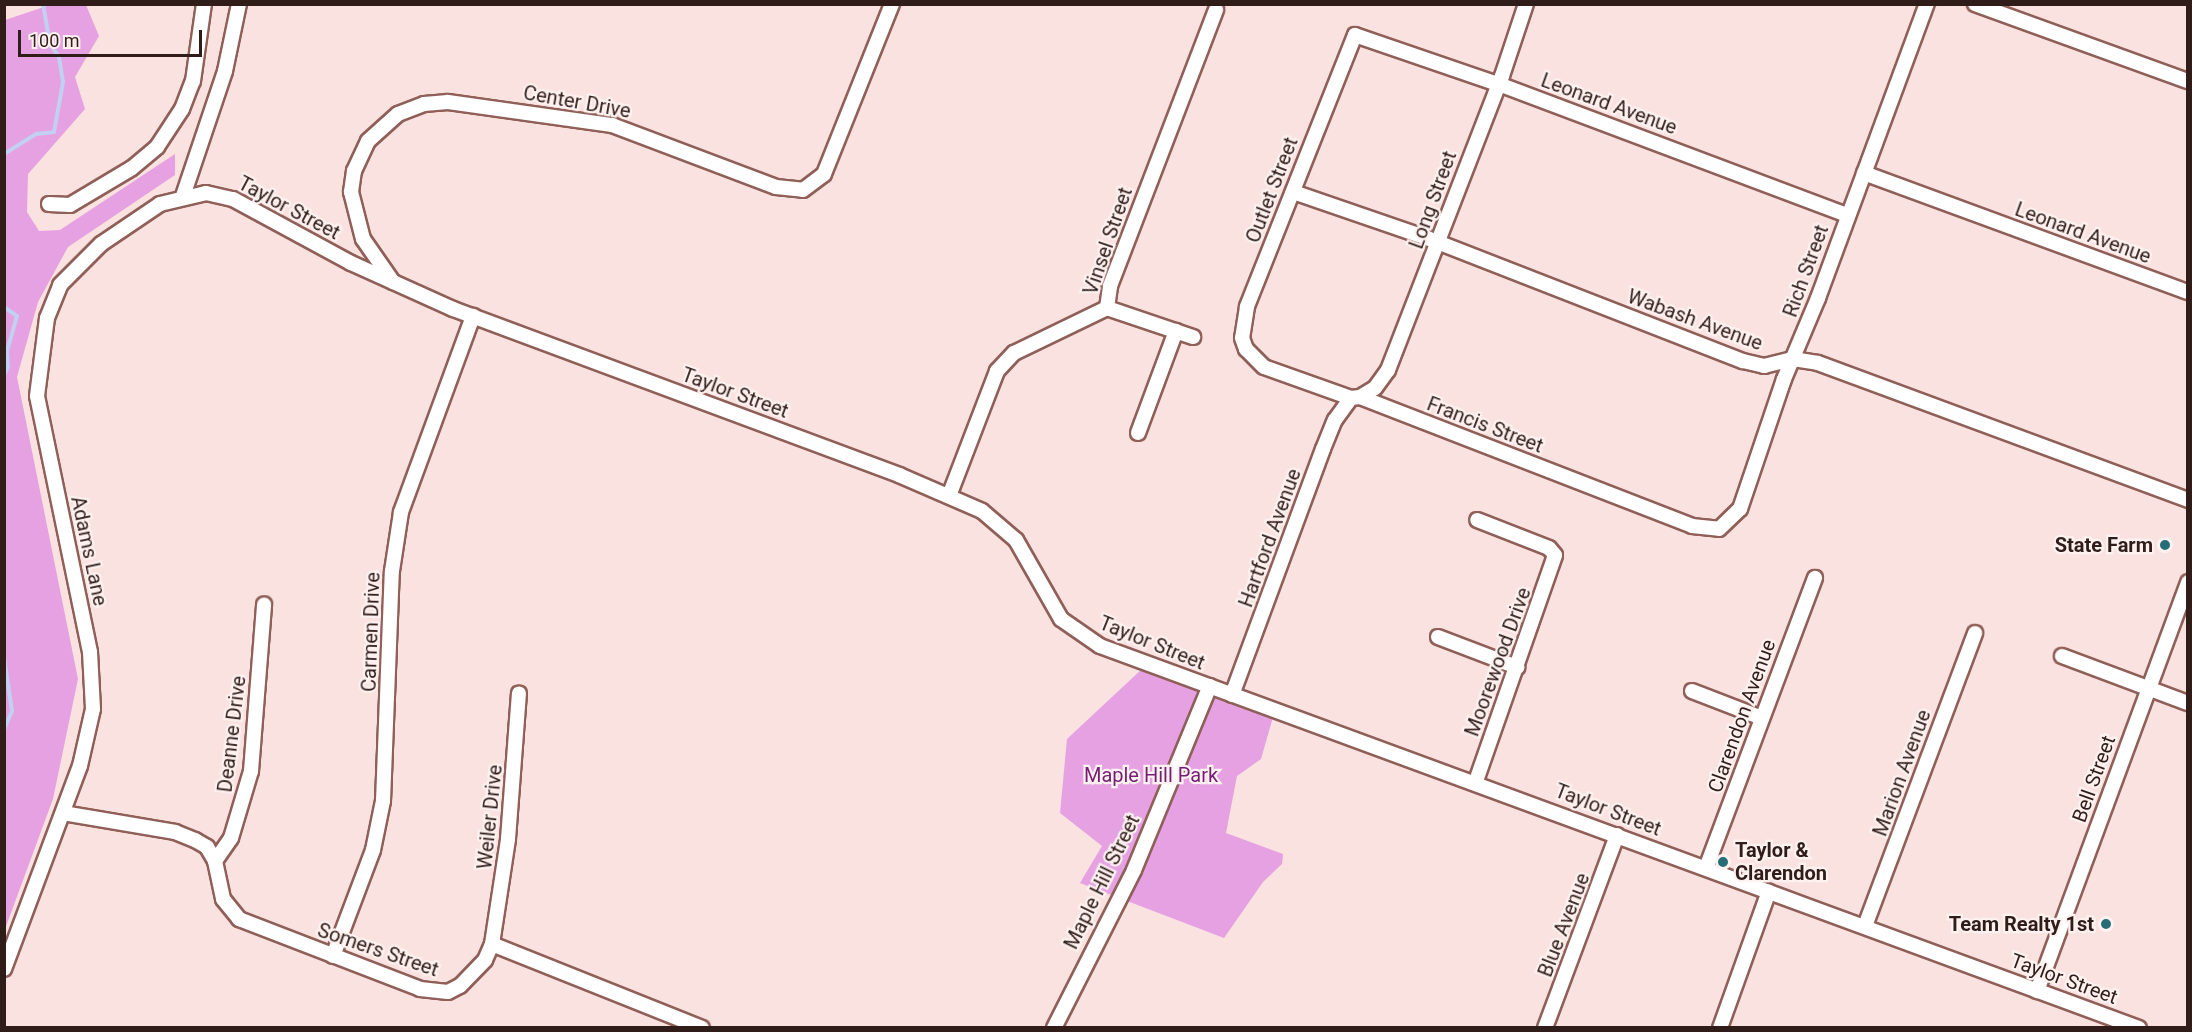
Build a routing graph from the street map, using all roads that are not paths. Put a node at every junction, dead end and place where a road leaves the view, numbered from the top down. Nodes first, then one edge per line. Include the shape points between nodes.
1 (204, 4) edge
2 (239, 4) edge
3 (892, 4) edge
4 (1526, 4) edge
5 (1927, 4) edge
6 (1975, 4) edge
7 (1216, 10) dead end
8 (1355, 35) joint
9 (2187, 81) edge
10 (1498, 84) junction
11 (1864, 173) junction
12 (1293, 192) junction
13 (183, 196) junction
14 (49, 204) dead end
15 (1847, 215) junction
16 (1438, 243) junction
17 (395, 284) junction
18 (2187, 292) edge
19 (1107, 308) junction
20 (473, 316) junction
21 (1176, 331) junction
22 (1193, 337) dead end
23 (1793, 358) junction
24 (1254, 360) joint
25 (1355, 398) junction
26 (1138, 433) dead end
27 (949, 496) junction
28 (2187, 500) edge
29 (1477, 520) dead end
30 (1703, 529) joint
31 (1815, 578) dead end
32 (2187, 582) edge
33 (264, 605) dead end
34 (1975, 633) dead end
35 (1438, 637) dead end
36 (2062, 656) dead end
37 (1517, 667) junction
38 (1209, 687) junction
39 (2148, 688) junction
40 (1692, 691) dead end
41 (519, 693) dead end
42 (1232, 694) junction
43 (2187, 703) edge
44 (1762, 718) junction
45 (1476, 781) junction
46 (63, 813) junction
47 (1617, 835) junction
48 (215, 861) junction
49 (1706, 868) junction
50 (1769, 891) junction
51 (1865, 926) junction
52 (492, 944) junction
53 (333, 956) junction
54 (4, 969) edge
55 (2037, 991) junction
56 (702, 1028) edge
57 (1054, 1028) edge
58 (1545, 1028) edge
59 (1720, 1028) edge
60 (2139, 1028) edge

1 - 14 street via 193,81 182,109 157,147 132,168 70,205
2 - 13 street via 225,71
3 - 17 street, Center Drive via 824,174 803,190 776,187 612,125 448,102 424,104 398,114 368,141 354,171 351,192 363,239
4 - 10 street, Long Street
5 - 11 street, Rich Street
6 - 9 street
7 - 19 street, Vinsel Street via 1110,286
8 - 10 street, Leonard Avenue
8 - 12 street, Outlet Street
10 - 15 street, Leonard Avenue
10 - 16 street, Long Street
11 - 15 street, Rich Street
11 - 18 street, Leonard Avenue
12 - 16 street, Wabash Avenue
12 - 24 street, Outlet Street via 1243,320 1242,338
13 - 17 street, Taylor Street via 206,193 233,199
13 - 46 street, Adams Lane via 134,220 79,262 60,285 43,337 38,373 40,420 82,610 93,690 85,748
15 - 23 street, Rich Street
16 - 23 street, Wabash Avenue via 1743,361 1770,366
16 - 25 street, Long Street via 1388,370 1375,388
17 - 20 street, Taylor Street
19 - 21 street
19 - 27 street, Vinsel Street via 1014,354 997,371
20 - 27 street, Taylor Street
20 - 53 street, Carmen Drive via 401,512 392,571 381,811 373,850
21 - 22 street
21 - 26 street
23 - 28 street, Wabash Avenue via 1818,363
23 - 30 street, Rich Street via 1740,509 1719,529
24 - 25 street, Francis Street via 1264,367
25 - 30 street, Francis Street
25 - 42 street, Hartford Avenue via 1335,420
27 - 38 street, Taylor Street via 1002,524 1022,550 1052,607 1071,629 1100,646
29 - 37 street, Moorewood Drive via 1548,548 1555,555
31 - 44 street, Clarendon Avenue
32 - 39 street, Bell Street
33 - 48 street, Deanne Drive via 251,771 231,838
34 - 51 street, Marion Avenue
35 - 37 street
36 - 39 street
37 - 45 street, Moorewood Drive
38 - 42 street, Taylor Street
38 - 57 street, Maple Hill Street via 1134,870
39 - 43 street
39 - 55 street, Bell Street
40 - 44 street
41 - 52 street, Weiler Drive via 508,839
42 - 45 street, Taylor Street
44 - 49 street, Clarendon Avenue
45 - 47 street, Taylor Street
46 - 48 street via 175,832 207,847
46 - 54 street, Adams Lane
47 - 49 street, Taylor Street
47 - 58 street, Blue Avenue
48 - 53 street, Somers Street via 223,898 239,919
49 - 50 street, Taylor Street
50 - 51 street, Taylor Street
50 - 59 street
51 - 55 street, Taylor Street
52 - 53 street, Somers Street via 472,976 448,992 420,989
52 - 56 street
55 - 60 street, Taylor Street

